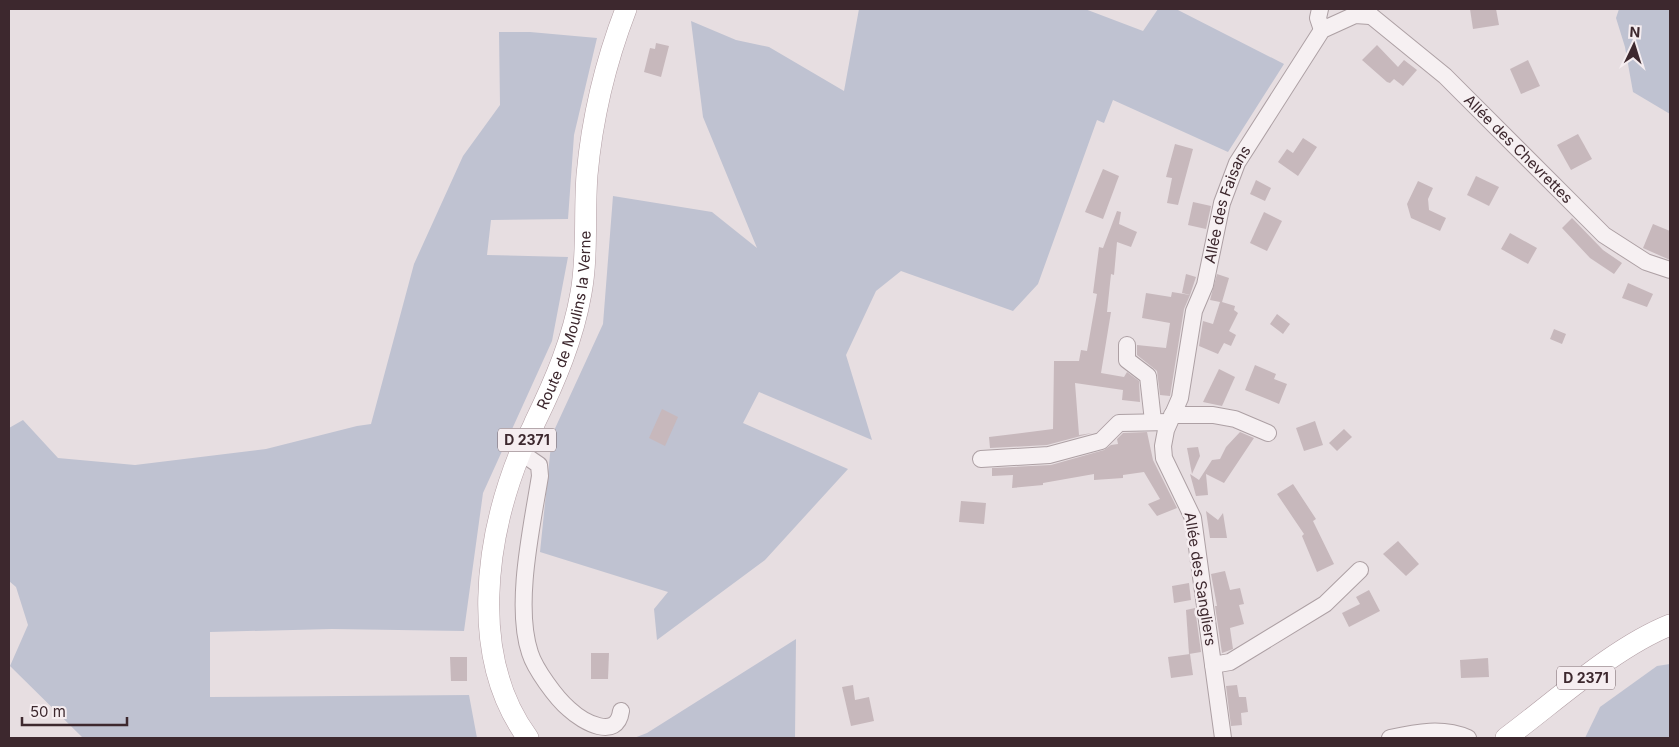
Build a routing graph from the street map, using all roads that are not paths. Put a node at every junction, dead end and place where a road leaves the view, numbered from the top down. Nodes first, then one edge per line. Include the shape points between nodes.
1 (626, 9) edge
2 (1320, 9) edge
3 (1367, 12) edge
4 (1322, 30) junction
5 (1670, 270) edge
6 (1127, 345) dead end
7 (1180, 398) joint
8 (1165, 419) junction
9 (1268, 433) dead end
10 (520, 452) junction
11 (982, 459) dead end
12 (1360, 570) dead end
13 (1670, 625) edge
14 (1213, 665) junction
15 (621, 711) dead end
16 (528, 738) edge
17 (1223, 738) edge
18 (1390, 738) edge
19 (1468, 738) edge
20 (1506, 738) edge

1 - 10 main road, Route de Moulins la Verne / D 2371 via 616,36 592,138 587,175 582,291 574,330
2 - 4 street via 1318,18
3 - 4 street
3 - 5 street, Allée des Chevrettes via 1445,76 1604,235 1646,262
4 - 7 street, Allée des Faisans via 1237,163 1224,195 1205,284 1194,312
6 - 8 street via 1127,360 1148,376
7 - 8 street, Allée des Sangliers
8 - 9 street via 1213,415 1235,418
8 - 11 street via 1119,423 1101,441 1049,454
8 - 14 street, Allée des Sangliers via 1164,458 1192,518
10 - 15 street via 539,465 540,476 528,549 524,611 530,655 569,710 606,728 620,721
10 - 16 main road, Route de Moulins la Verne / D 2371 via 499,526 489,580 488,621 495,666 509,707
12 - 14 street via 1325,604 1230,662
13 - 20 main road, D 2371 via 1614,657
14 - 17 street, Allée des Sangliers
18 - 19 street via 1438,731

